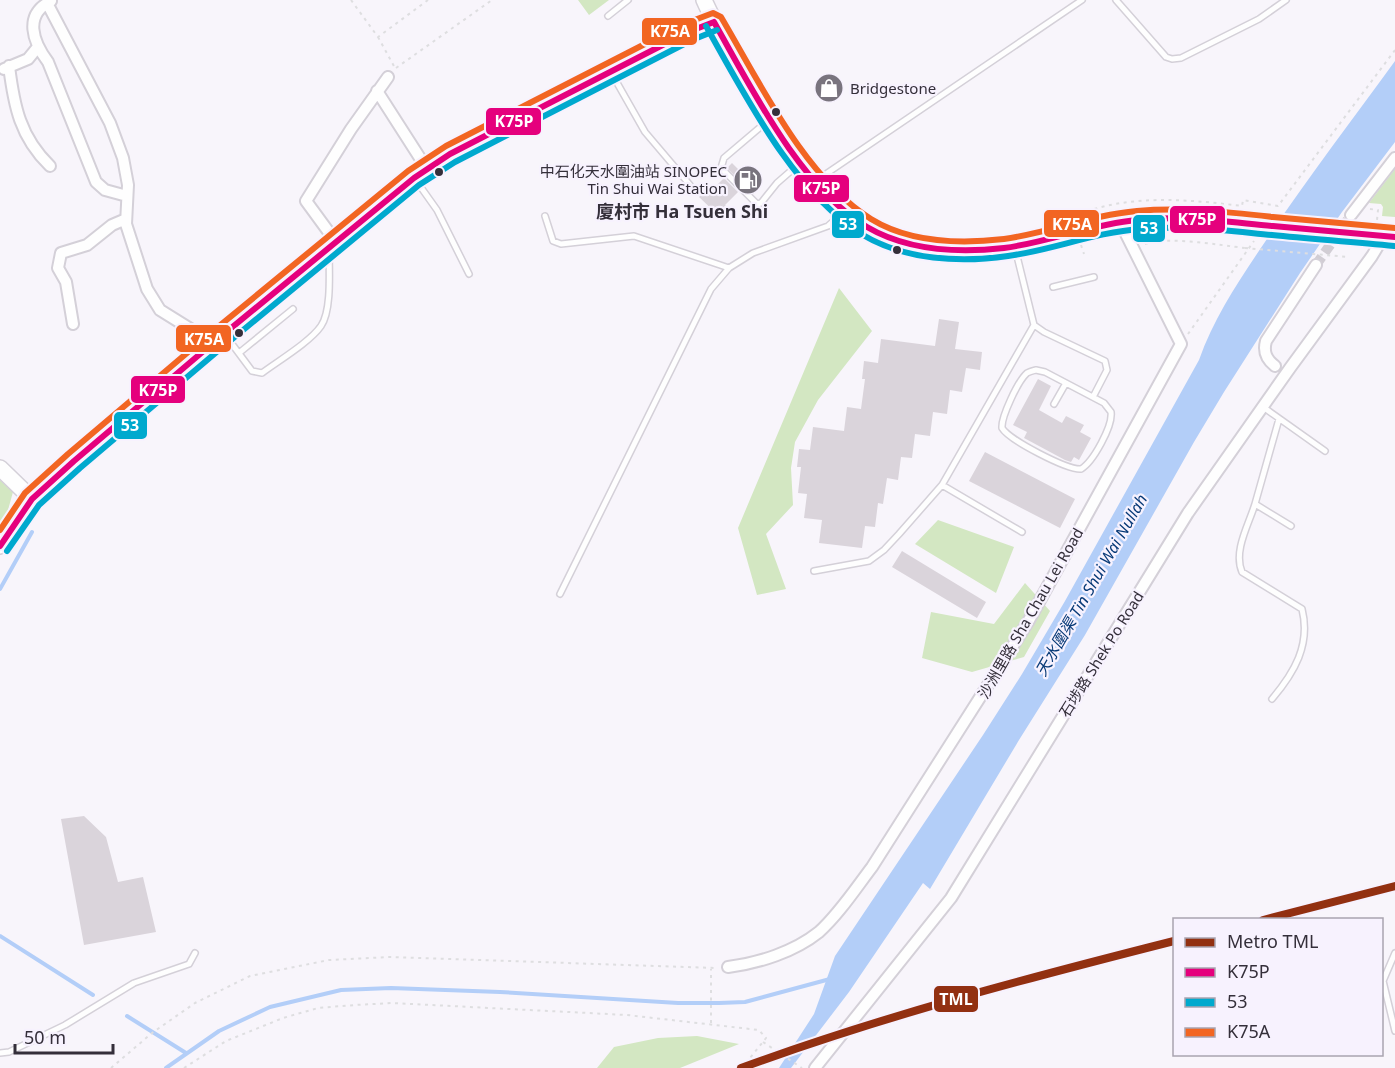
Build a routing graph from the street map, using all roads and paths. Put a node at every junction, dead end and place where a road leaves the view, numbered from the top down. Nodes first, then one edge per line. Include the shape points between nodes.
1 (351, 0) edge
2 (428, 0) edge
3 (492, 0) edge
4 (628, 0) edge
5 (704, 0) edge
6 (1082, 0) edge
7 (1116, 0) edge
8 (1286, 0) edge
9 (48, 1) edge
10 (608, 16) dead end
11 (714, 22) junction
12 (378, 37) junction
13 (37, 48) junction
14 (1395, 50) edge
15 (396, 68) junction
16 (611, 72) junction
17 (388, 78) joint
18 (377, 91) junction
19 (771, 118) junction
20 (1395, 158) edge
21 (802, 162) junction
22 (50, 166) dead end
23 (421, 174) junction
24 (816, 181) junction
25 (690, 185) dead end
26 (127, 196) junction
27 (1242, 206) dead end
28 (845, 211) junction
29 (1351, 215) tunnel mouth
30 (545, 216) dead end
31 (126, 219) junction
32 (1120, 222) junction
33 (1389, 237) edge
34 (1254, 242) dead end
35 (1142, 244) dead end
36 (333, 245) junction
37 (1014, 247) junction
38 (1348, 257) dead end
39 (1316, 265) tunnel mouth
40 (729, 268) junction
41 (469, 274) dead end
42 (1094, 277) dead end
43 (1053, 287) dead end
44 (294, 309) dead end
45 (73, 324) dead end
46 (1034, 325) junction
47 (219, 339) junction
48 (1181, 344) junction
49 (238, 353) junction
50 (1275, 366) dead end
51 (1066, 383) junction
52 (1093, 397) junction
53 (1054, 404) dead end
54 (1263, 407) junction
55 (1279, 419) junction
56 (1325, 452) dead end
57 (0, 468) edge
58 (942, 485) junction
59 (32, 499) junction
60 (1256, 504) junction
61 (1291, 526) dead end
62 (1022, 532) dead end
63 (0, 546) edge
64 (814, 571) dead end
65 (560, 594) dead end
66 (1272, 699) dead end
67 (1395, 952) edge
68 (195, 953) dead end
69 (728, 967) joint
70 (711, 969) junction
71 (711, 1024) junction
72 (1395, 1031) edge
73 (763, 1042) junction
74 (0, 1053) edge
75 (817, 1067) edge
76 (111, 1068) edge
77 (184, 1068) edge
78 (742, 1068) edge
79 (802, 1068) edge

1 - 12 path
2 - 12 path
3 - 15 path
4 - 10 lane
5 - 11 street
6 - 24 lane
7 - 8 lane via 1172,59 1259,19
9 - 13 street via 36,11 33,20
9 - 26 street via 110,123 123,158 129,185
11 - 16 street
11 - 19 street
12 - 15 path
13 - 22 street via 28,59 7,68 21,123 34,151
13 - 26 street via 48,62 96,182 105,190
14 - 27 path via 1278,206 1243,200
15 - 17 path
16 - 23 street via 479,138
16 - 25 lane via 645,132
17 - 18 street
18 - 23 street
18 - 36 street via 306,201
19 - 21 street
19 - 21 lane via 724,158 721,168 757,204
20 - 29 street
21 - 24 street
23 - 36 street
23 - 41 lane
24 - 28 street
26 - 31 street
28 - 37 street via 891,239 966,251
28 - 40 lane via 828,226 753,253
30 - 40 lane via 553,241 561,244 634,236
31 - 45 street via 87,244 62,253 58,268 66,282
31 - 47 street via 135,257 160,310
32 - 33 street, bridge via 1172,217
32 - 37 street
32 - 48 street
33 - 54 street, 石埗路 Shek Po Road
34 - 48 path
35 - 38 path, bridge via 1162,241
36 - 47 street
36 - 49 lane via 327,310 321,327 262,373 252,371
37 - 46 lane
39 - 50 street via 1266,341 1264,350
40 - 65 lane via 711,289
42 - 43 lane
44 - 49 lane
46 - 52 lane via 1105,361 1107,369
46 - 58 lane
47 - 49 lane
47 - 59 street
48 - 69 street, 沙洲里路 Sha Chau Lei Road via 1028,622 872,867 818,932 790,949 746,965
51 - 52 lane
51 - 52 lane via 1041,370 1029,372 1004,415 1004,431 1069,468 1082,469 1091,461 1112,420 1107,405
51 - 53 lane
54 - 55 lane
54 - 75 street, 石埗路 Shek Po Road via 1188,513 951,898
55 - 56 lane
55 - 60 lane
57 - 59 street
58 - 62 lane
58 - 64 lane via 884,550 869,561
59 - 63 street
60 - 61 lane
60 - 66 lane via 1239,554 1242,572 1302,609 1305,622 1305,637 1296,665
67 - 72 lane via 1383,981
68 - 74 lane via 189,964 134,983 65,1025
69 - 70 path
70 - 71 path
70 - 76 path via 389,957 330,960 240,980 195,1003
71 - 73 path via 759,1030 766,1038
71 - 77 path via 627,1015 392,1003 318,1008 226,1041
73 - 78 path
73 - 79 path

